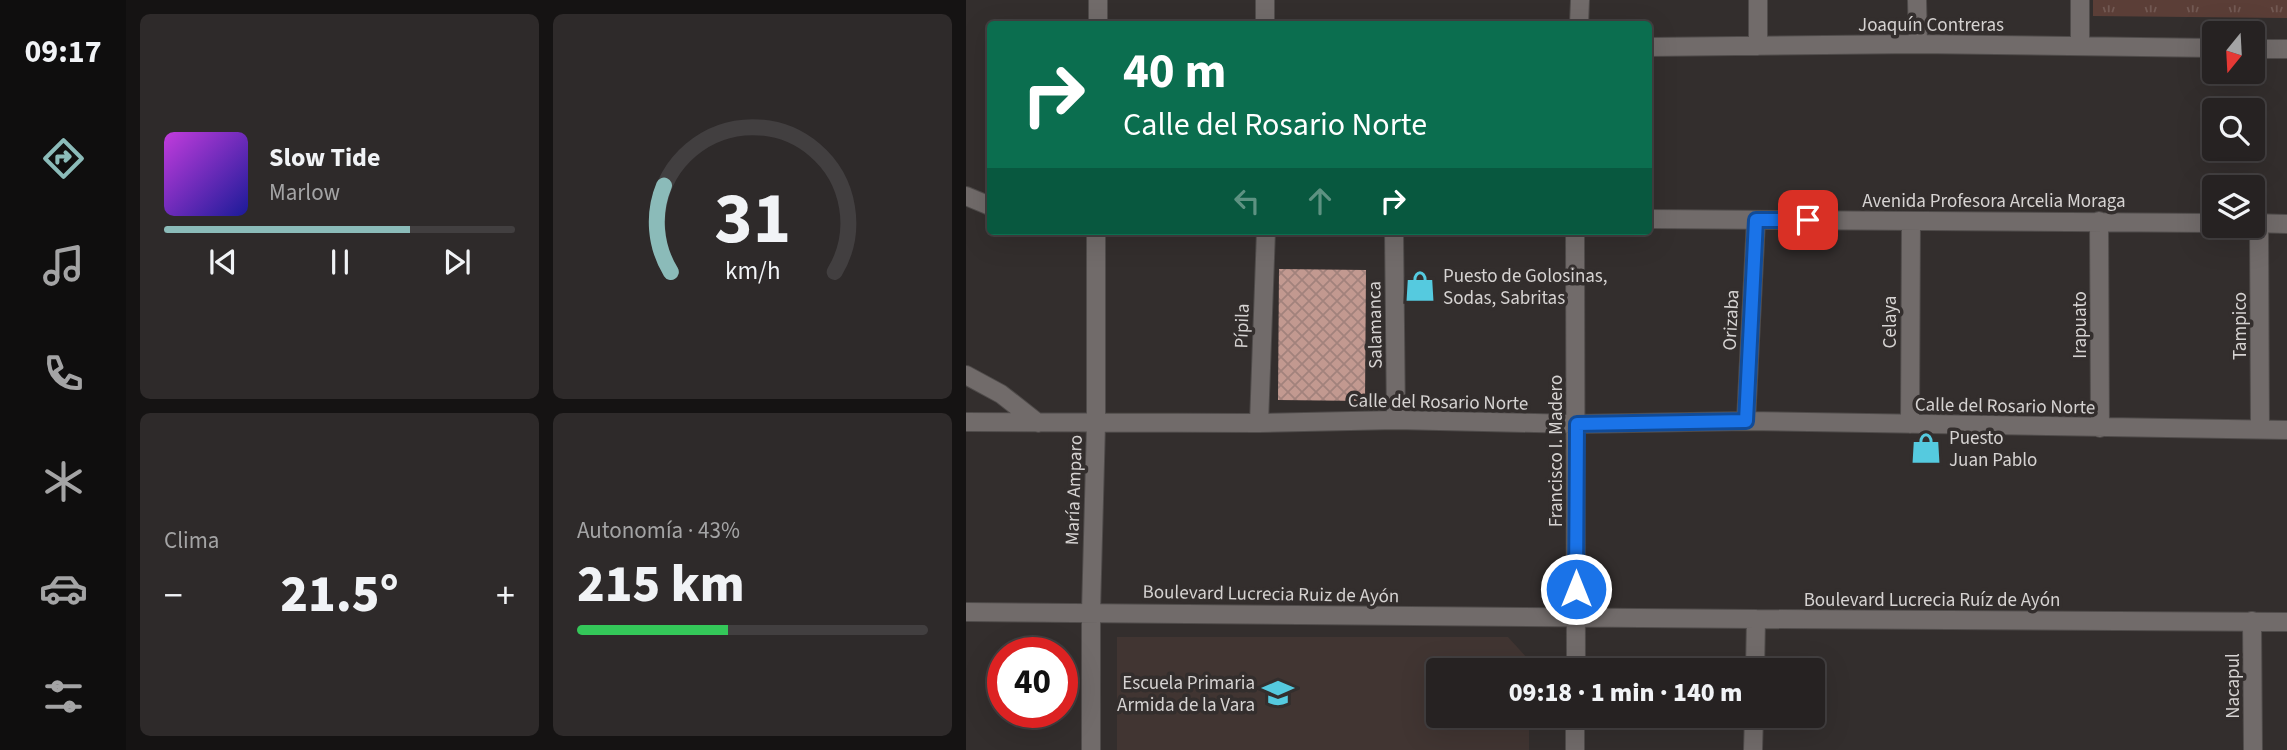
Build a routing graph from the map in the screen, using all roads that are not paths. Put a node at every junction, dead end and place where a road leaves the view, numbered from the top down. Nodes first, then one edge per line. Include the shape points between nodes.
1 (1098, 0) edge
2 (1265, 0) edge
3 (1580, 0) edge
4 (1758, 0) edge
5 (1917, 0) edge
6 (2080, 0) edge
7 (1098, 21) edge
8 (1265, 21) edge
9 (1580, 21) edge
10 (1918, 44) junction
11 (1758, 46) junction
12 (2080, 46) junction
13 (1652, 47) edge
14 (2202, 48) edge
15 (2265, 48) edge
16 (2287, 49) edge
17 (966, 196) edge
18 (987, 205) edge
19 (1652, 219) edge
20 (1756, 220) junction
21 (1911, 221) junction
22 (2099, 221) junction
23 (2202, 223) edge
24 (2265, 223) edge
25 (2287, 224) edge
26 (1096, 235) edge
27 (1266, 235) edge
28 (1394, 235) edge
29 (1575, 235) edge
30 (2256, 238) edge
31 (966, 375) edge
32 (1396, 419) junction
33 (1746, 421) junction
34 (966, 422) edge
35 (1038, 423) junction
36 (1259, 423) junction
37 (1096, 424) junction
38 (1577, 424) junction
39 (1910, 424) junction
40 (2101, 428) junction
41 (2260, 429) junction
42 (2287, 430) edge
43 (966, 612) edge
44 (1091, 612) junction
45 (1576, 617) junction
46 (1756, 620) junction
47 (2252, 621) junction
48 (2287, 622) edge
49 (1576, 658) edge
50 (1755, 658) edge
51 (1575, 728) edge
52 (1754, 728) edge
53 (1091, 750) edge
54 (1575, 750) edge
55 (1754, 750) edge
56 (2253, 750) edge

1 - 7 street
2 - 8 street
3 - 9 street
4 - 11 street
5 - 10 street
6 - 12 street
10 - 11 street, Joaquín Contreras
10 - 12 street, Joaquín Contreras
11 - 13 street, Joaquín Contreras
12 - 14 street, Joaquín Contreras
15 - 16 street
17 - 18 street
19 - 20 street, Avenida Profesora Arcelia Moraga
20 - 21 street, Avenida Profesora Arcelia Moraga
20 - 33 street, Orizaba
21 - 22 street, Avenida Profesora Arcelia Moraga
21 - 39 street, Celaya
22 - 23 street, Avenida Profesora Arcelia Moraga
22 - 40 street, Irapuato
24 - 25 street
26 - 37 street, María Amparo
27 - 36 street, Pípila
28 - 32 street, Salamanca
29 - 38 street, Francisco I. Madero
30 - 41 street, Tampico
31 - 35 street via 1001,394
32 - 36 street, Calle del Rosario Norte
32 - 38 street, Calle del Rosario Norte
33 - 38 street, Calle del Rosario Norte
33 - 39 street, Calle del Rosario Norte
34 - 35 street, Calle del Rosario Norte
35 - 37 street, Calle del Rosario Norte
36 - 37 street, Calle del Rosario Norte
37 - 44 street, María Amparo
38 - 45 street, Francisco I. Madero
39 - 40 street, Calle del Rosario Norte
40 - 41 street, Calle del Rosario Norte
41 - 42 street, Calle del Rosario Norte
43 - 44 street, Boulevard Lucrecia Ruiz de Ayón
44 - 45 street, Boulevard Lucrecia Ruiz de Ayón
44 - 53 street, María Amparo
45 - 46 street, Boulevard Lucrecia Ruíz de Ayón
45 - 49 street, Francisco I. Madero
46 - 47 street, Boulevard Lucrecia Ruíz de Ayón
46 - 50 street
47 - 48 street, Boulevard Lucrecia Ruíz de Ayón
47 - 56 street, Nacapul
51 - 54 street
52 - 55 street

